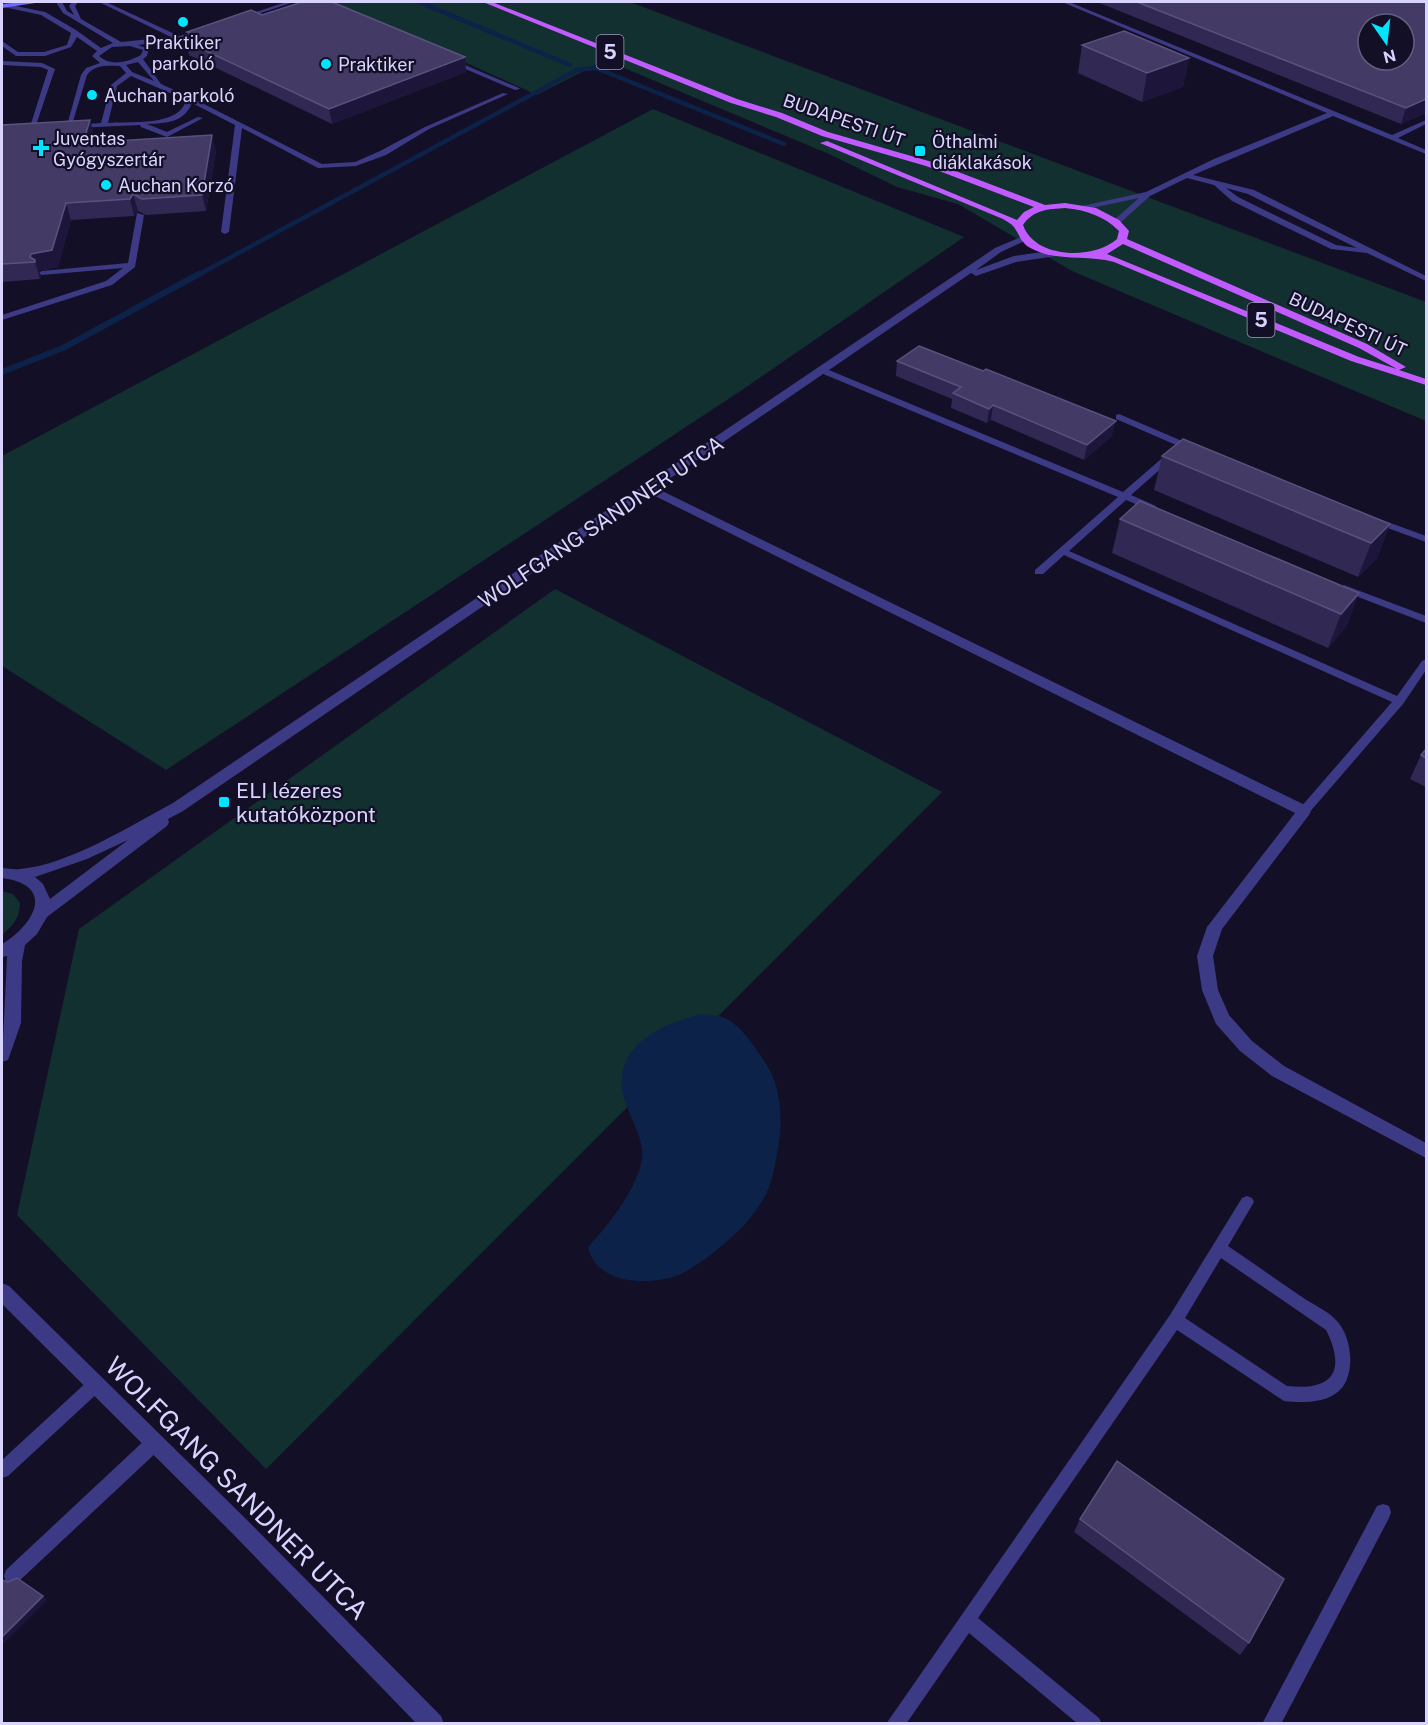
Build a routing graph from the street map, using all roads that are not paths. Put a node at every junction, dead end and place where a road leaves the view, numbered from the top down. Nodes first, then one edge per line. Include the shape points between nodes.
1 (38, 2) edge
2 (59, 2) edge
3 (75, 2) edge
4 (102, 2) edge
5 (291, 2) edge
6 (487, 2) edge
7 (1065, 2) edge
8 (4, 6) edge
9 (79, 18) junction
10 (231, 21) edge
11 (210, 28) edge
12 (74, 31) junction
13 (179, 38) junction
14 (2, 43) edge
15 (119, 44) junction
16 (130, 44) junction
17 (100, 50) junction
18 (146, 52) junction
19 (441, 57) edge
20 (139, 59) junction
21 (2, 63) edge
22 (106, 63) junction
23 (121, 63) junction
24 (130, 73) junction
25 (160, 84) junction
26 (517, 89) dead end
27 (505, 94) dead end
28 (190, 99) junction
29 (734, 101) junction
30 (1334, 113) junction
31 (222, 116) junction
32 (200, 118) junction
33 (169, 121) junction
34 (1426, 122) edge
35 (144, 123) junction
36 (239, 124) junction
37 (104, 125) junction
38 (58, 128) edge
39 (68, 128) junction
40 (32, 130) junction
41 (41, 130) edge
42 (22, 131) edge
43 (1391, 138) junction
44 (1426, 152) edge
45 (1186, 176) junction
46 (1217, 184) junction
47 (1148, 194) junction
48 (1045, 208) junction
49 (1085, 208) junction
50 (140, 215) edge
51 (1117, 221) junction
52 (1018, 225) junction
53 (225, 232) dead end
54 (1024, 239) junction
55 (1122, 240) junction
56 (1373, 253) junction
57 (1056, 254) junction
58 (1097, 254) junction
59 (132, 265) junction
60 (42, 273) edge
61 (1426, 279) edge
62 (957, 280) junction
63 (2, 318) edge
64 (824, 371) junction
65 (1426, 381) edge
66 (1119, 417) dead end
67 (1182, 445) junction
68 (1204, 454) edge
69 (650, 489) junction
70 (1126, 496) junction
71 (1159, 510) edge
72 (1369, 518) edge
73 (1426, 539) edge
74 (1064, 552) junction
75 (1039, 572) dead end
76 (1335, 584) edge
77 (1426, 620) edge
78 (1426, 663) edge
79 (1399, 701) junction
80 (178, 807) junction
81 (1304, 811) junction
82 (2, 873) edge
83 (20, 875) junction
84 (42, 913) junction
85 (17, 943) junction
86 (2, 951) edge
87 (2, 1055) edge
88 (1426, 1151) edge
89 (1247, 1202) dead end
90 (1218, 1248) junction
91 (2, 1292) edge
92 (1175, 1320) junction
93 (95, 1385) junction
94 (153, 1444) junction
95 (2, 1470) edge
96 (1383, 1512) dead end
97 (12, 1576) dead end
98 (967, 1620) junction
99 (433, 1724) edge
100 (894, 1724) edge
101 (1093, 1724) edge
102 (1271, 1724) edge

1 - 8 street
2 - 9 lane via 66,12
3 - 9 lane via 72,6
4 - 13 lane
5 - 10 lane
6 - 29 main road, BUDAPESTI ÚT / 5
7 - 30 lane
8 - 12 lane via 43,13
9 - 15 lane
11 - 13 lane
12 - 14 lane via 69,46 45,54 16,54
12 - 17 lane
13 - 16 lane
13 - 18 lane
15 - 16 lane
15 - 17 lane
16 - 18 lane
17 - 22 lane via 95,56
18 - 20 lane
19 - 26 lane
20 - 23 lane
20 - 25 lane
21 - 40 lane via 42,64 52,69
22 - 23 lane
22 - 39 lane via 88,69 84,75
23 - 24 lane
24 - 25 lane
24 - 37 lane via 114,85
25 - 28 lane
27 - 36 lane via 356,164 321,166
28 - 31 lane
28 - 33 lane via 189,107
29 - 48 main road, BUDAPESTI ÚT / 5 via 929,164
29 - 52 main road, BUDAPESTI ÚT / 5 via 765,119 983,206
30 - 43 lane
30 - 45 lane
31 - 32 lane
31 - 36 lane
32 - 33 lane
32 - 35 lane via 167,135 143,126
33 - 35 lane
34 - 43 lane
35 - 37 lane
36 - 53 lane
37 - 39 lane
38 - 39 lane
40 - 41 lane
40 - 42 lane
43 - 44 lane
45 - 46 lane
45 - 47 lane
46 - 56 lane via 1251,192
46 - 56 lane via 1235,199 1334,247
47 - 49 lane
47 - 51 lane
48 - 49 main road, BUDAPESTI ÚT / 5
48 - 52 main road, BUDAPESTI ÚT / 5 via 1027,214
49 - 51 main road, BUDAPESTI ÚT / 5
50 - 59 lane
51 - 55 main road via 1124,231
52 - 54 main road
54 - 57 main road, BUDAPESTI ÚT / 5
54 - 62 street, WOLFGANG SANDNER UTCA via 998,250
55 - 58 main road, BUDAPESTI ÚT / 5 via 1113,249
55 - 65 main road, BUDAPESTI ÚT / 5 via 1363,346
56 - 61 lane
57 - 58 main road, BUDAPESTI ÚT / 5
57 - 62 street, WOLFGANG SANDNER UTCA via 1014,259
58 - 65 main road, BUDAPESTI ÚT / 5 via 1355,359
59 - 60 lane
59 - 63 lane via 109,283
62 - 64 street, WOLFGANG SANDNER UTCA
64 - 69 street, WOLFGANG SANDNER UTCA
64 - 70 lane
66 - 67 lane
67 - 68 lane
67 - 70 lane
69 - 80 street, WOLFGANG SANDNER UTCA
69 - 81 street
70 - 71 lane
70 - 74 lane
72 - 73 lane
74 - 75 lane
74 - 79 lane
76 - 77 lane
78 - 79 lane
79 - 81 lane
80 - 83 street via 73,859
80 - 84 street via 148,835
81 - 88 street via 1215,927 1205,956 1210,990 1222,1019 1246,1046 1278,1071
82 - 83 street
83 - 84 street via 40,890 44,900
84 - 85 street
85 - 86 street
85 - 87 street via 13,1023
89 - 90 lane
90 - 92 lane
90 - 92 lane via 1331,1325 1344,1353 1339,1379 1330,1389 1316,1395 1284,1393
91 - 93 street, WOLFGANG SANDNER UTCA
92 - 98 lane
93 - 94 street, WOLFGANG SANDNER UTCA
93 - 95 lane
94 - 97 lane
94 - 99 street, WOLFGANG SANDNER UTCA
96 - 102 lane
98 - 100 lane
98 - 101 lane

